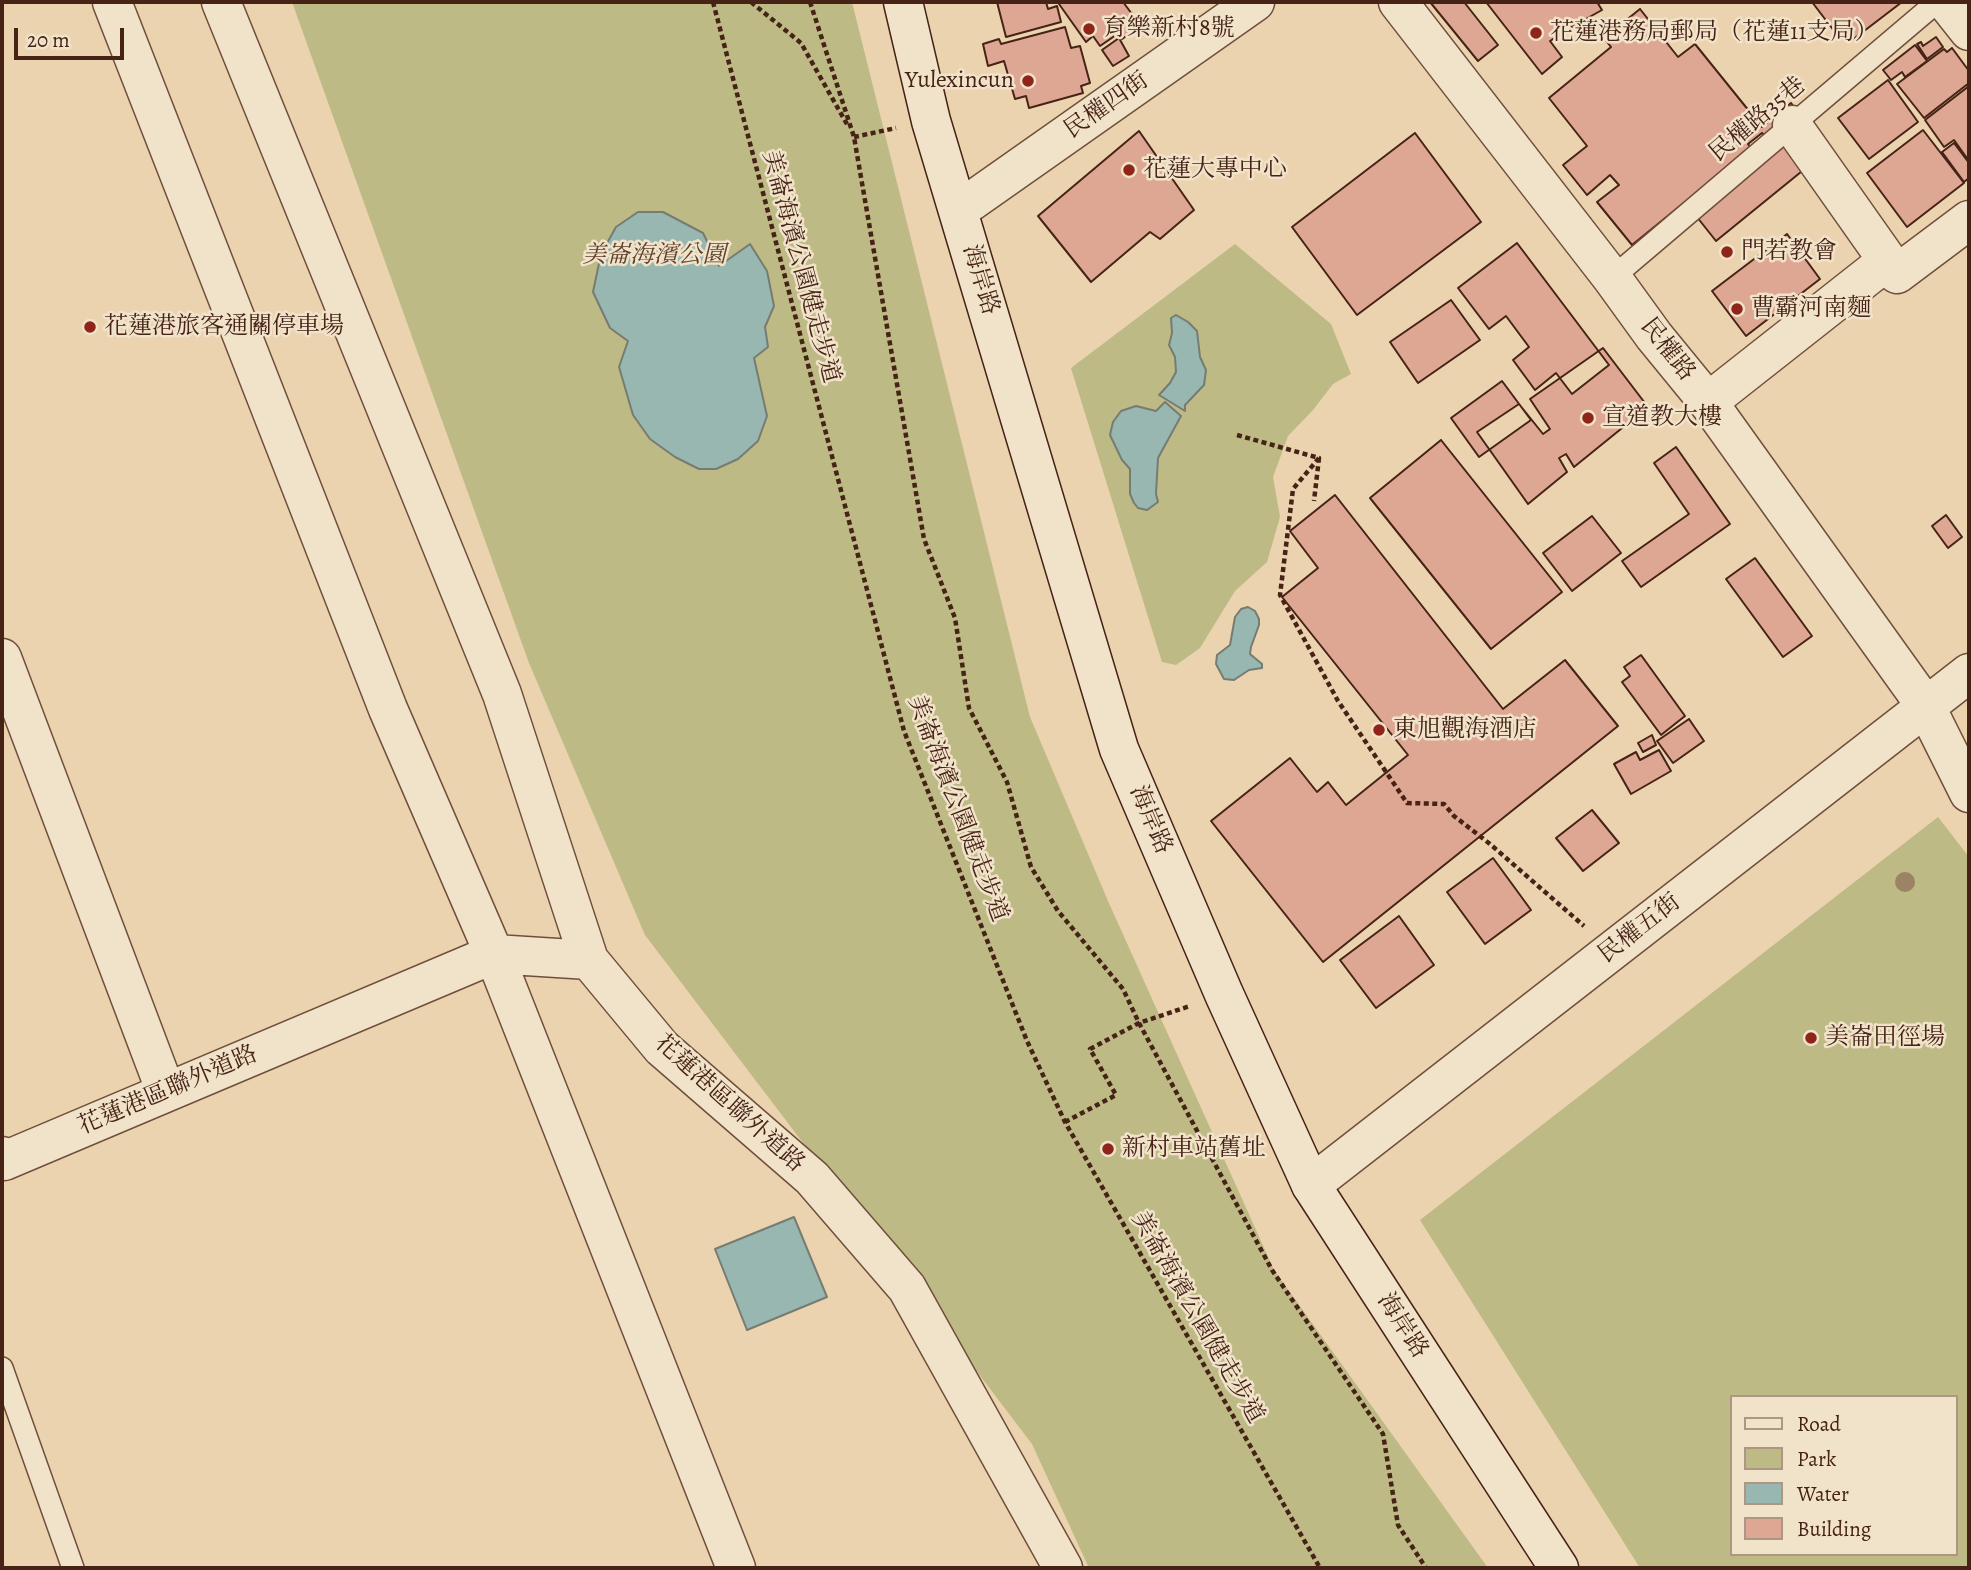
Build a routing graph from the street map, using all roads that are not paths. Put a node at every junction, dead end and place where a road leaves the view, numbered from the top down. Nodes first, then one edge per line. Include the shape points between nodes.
1 (221, 2) edge
2 (903, 2) edge
3 (1255, 2) edge
4 (1398, 2) edge
5 (1937, 2) edge
6 (1946, 2) edge
7 (115, 8) edge
8 (1969, 31) edge
9 (1792, 125) junction
10 (959, 210) junction
11 (1969, 220) edge
12 (1887, 261) junction
13 (1612, 278) junction
14 (1708, 402) junction
15 (2, 658) edge
16 (1969, 673) edge
17 (1925, 705) junction
18 (1969, 732) edge
19 (1969, 793) edge
20 (494, 954) junction
21 (589, 960) junction
22 (166, 1092) junction
23 (2, 1161) edge
24 (1311, 1185) junction
25 (2, 1368) edge
26 (74, 1568) edge
27 (736, 1568) edge
28 (1063, 1568) edge
29 (1559, 1568) edge

1 - 21 street via 502,694
2 - 10 street, 海岸路 via 931,121
3 - 10 street, 民權四街
4 - 13 street, 民權路
5 - 9 lane, 民權路35巷
6 - 8 street
7 - 20 street via 388,709
9 - 12 street
9 - 13 lane, 民權路35巷
10 - 24 street, 海岸路 via 1119,749
11 - 12 street via 1897,274
12 - 14 street
13 - 14 street, 民權路
14 - 17 street, 民權路
15 - 22 street
16 - 17 street, 民權五街
17 - 18 street, 民權路
17 - 19 street, 民權路
17 - 24 street, 民權五街
20 - 21 street, 花蓮港區聯外道路
20 - 22 street, 花蓮港區聯外道路
20 - 27 street
21 - 28 street, 花蓮港區聯外道路 via 662,1048 812,1178 907,1288
22 - 23 street, 花蓮港區聯外道路
24 - 29 street, 海岸路
25 - 26 lane

